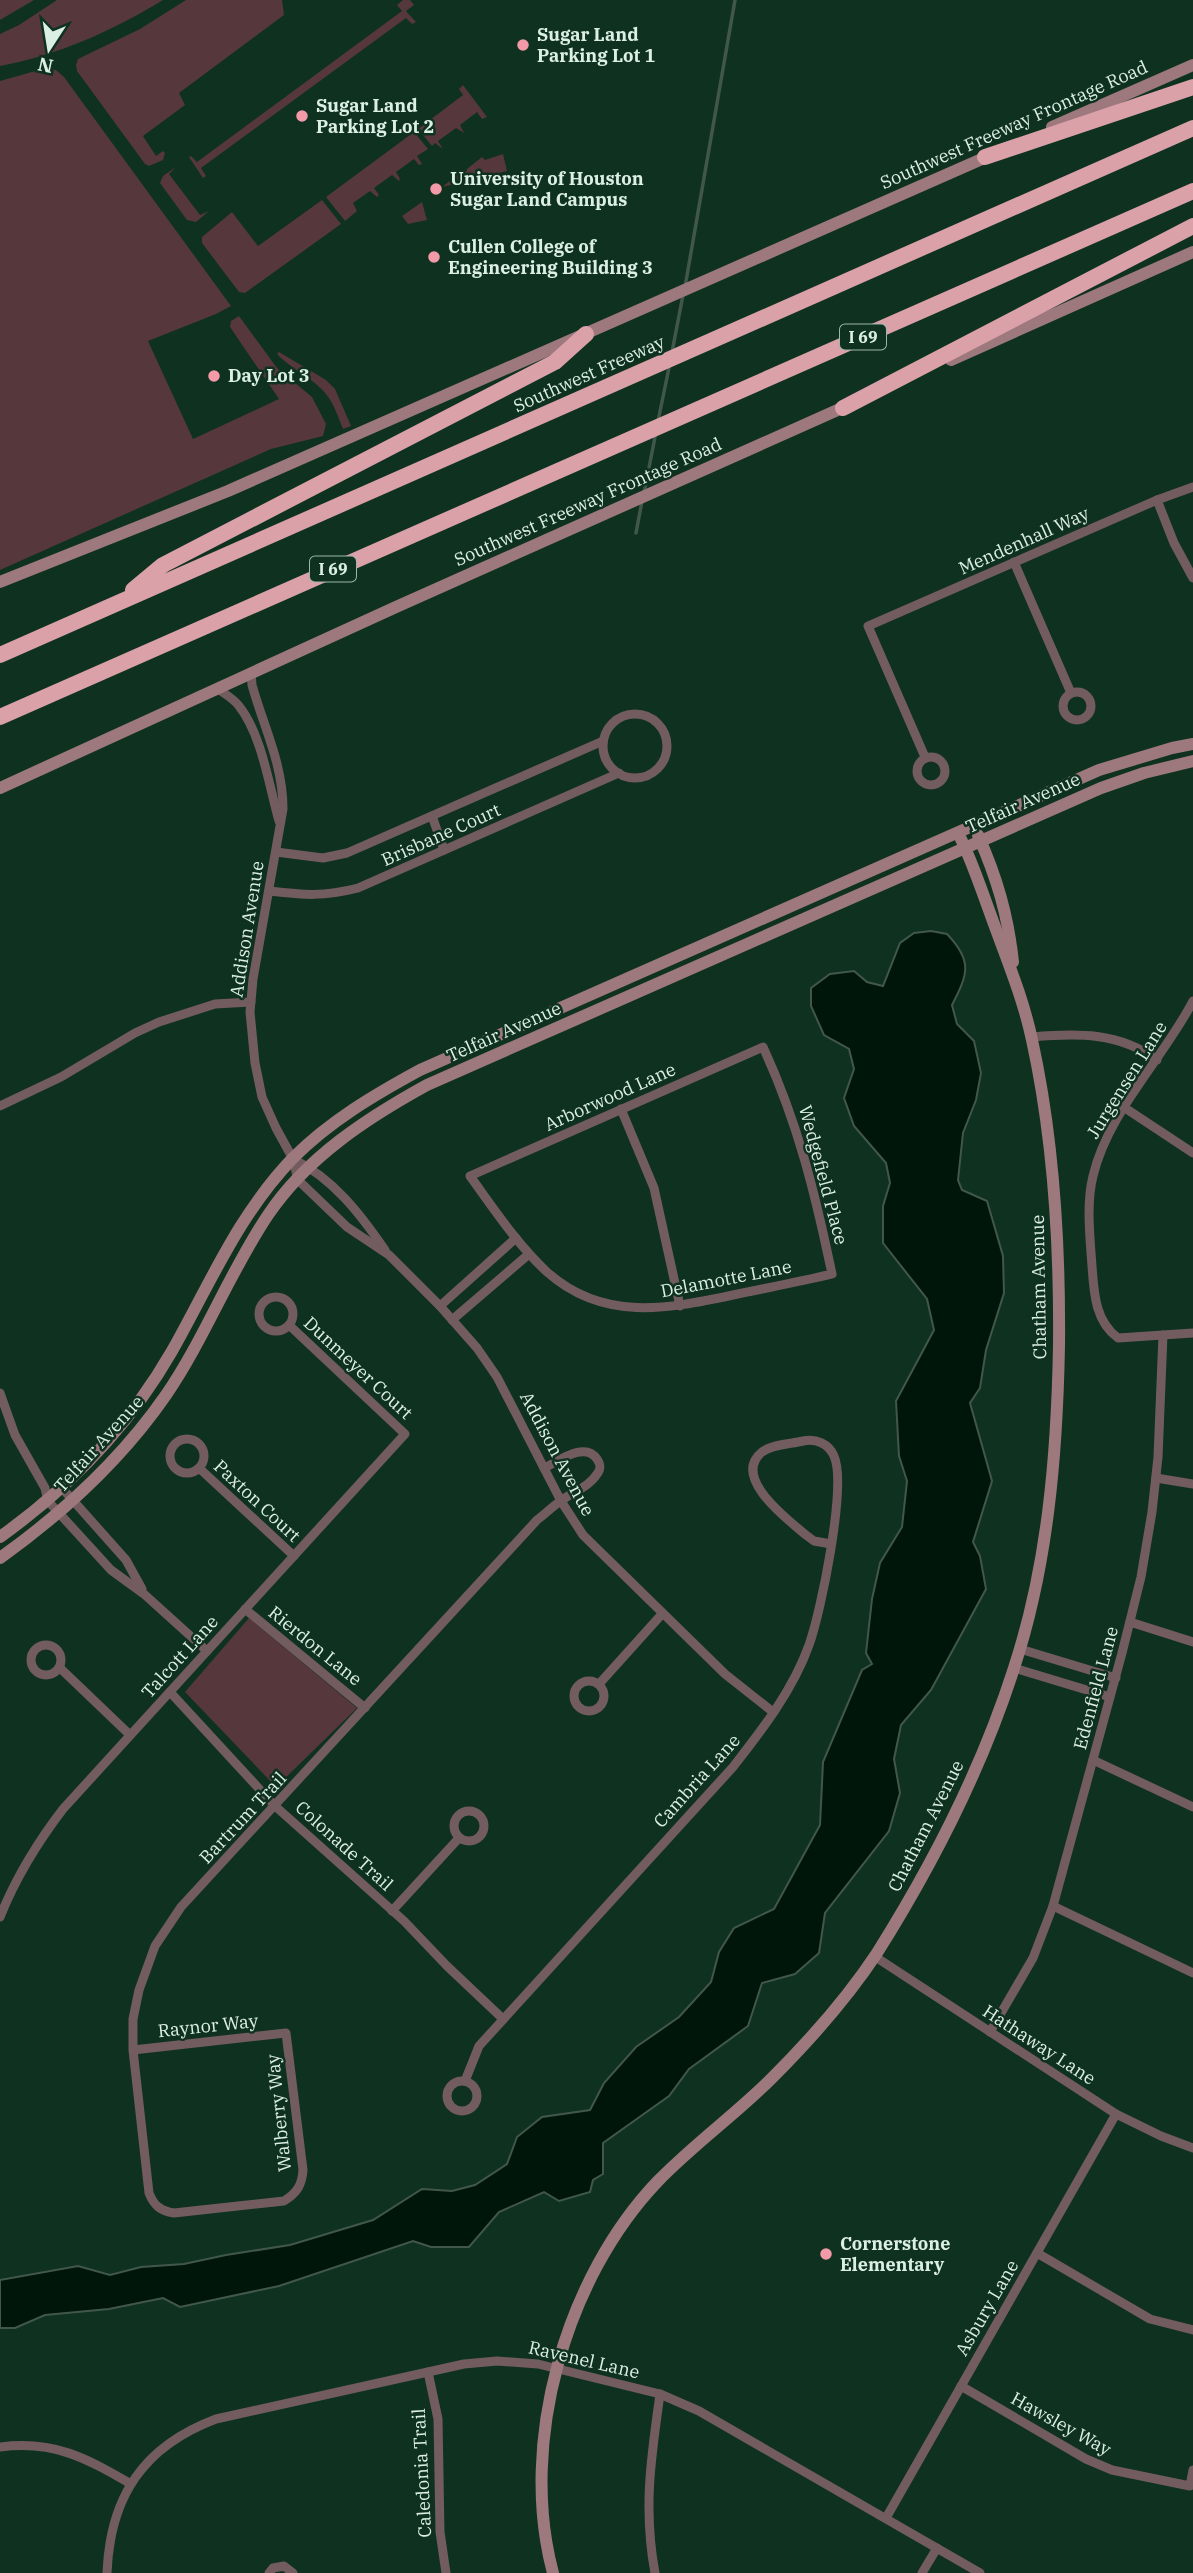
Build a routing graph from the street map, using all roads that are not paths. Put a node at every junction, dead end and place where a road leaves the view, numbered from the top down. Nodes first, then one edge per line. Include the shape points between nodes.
1 (1193, 65) edge
2 (1193, 87) edge
3 (1193, 128) edge
4 (985, 157) junction
5 (1193, 191) edge
6 (1193, 226) edge
7 (1193, 252) edge
8 (586, 334) junction
9 (843, 408) junction
10 (1193, 487) edge
11 (1157, 500) junction
12 (1014, 562) junction
13 (1193, 578) edge
14 (0, 582) edge
15 (120, 602) junction
16 (0, 655) edge
17 (251, 673) junction
18 (218, 689) junction
19 (1071, 693) dead end
20 (0, 717) edge
21 (603, 741) junction
22 (1193, 744) edge
23 (925, 757) dead end
24 (1193, 761) edge
25 (620, 774) junction
26 (0, 788) edge
27 (432, 816) junction
28 (279, 823) junction
29 (974, 826) junction
30 (958, 833) junction
31 (981, 841) junction
32 (965, 848) junction
33 (444, 850) junction
34 (276, 852) junction
35 (269, 891) junction
36 (1016, 983) junction
37 (1193, 1001) edge
38 (251, 1002) junction
39 (1031, 1037) junction
40 (763, 1046) joint
41 (1157, 1060) junction
42 (0, 1105) edge
43 (1125, 1108) junction
44 (621, 1109) junction
45 (1193, 1153) edge
46 (293, 1158) junction
47 (311, 1167) junction
48 (470, 1176) joint
49 (298, 1180) junction
50 (516, 1238) junction
51 (529, 1254) junction
52 (389, 1255) junction
53 (832, 1274) joint
54 (440, 1306) junction
55 (680, 1306) junction
56 (452, 1320) junction
57 (289, 1325) dead end
58 (1193, 1333) edge
59 (1163, 1335) junction
60 (0, 1393) edge
61 (405, 1434) joint
62 (199, 1468) dead end
63 (544, 1468) junction
64 (1156, 1478) junction
65 (1193, 1484) edge
66 (62, 1488) junction
67 (561, 1500) junction
68 (48, 1501) junction
69 (73, 1501) junction
70 (59, 1514) junction
71 (0, 1538) edge
72 (831, 1544) junction
73 (294, 1556) junction
74 (0, 1558) edge
75 (144, 1594) junction
76 (245, 1609) junction
77 (662, 1614) junction
78 (1130, 1622) junction
79 (1193, 1642) edge
80 (1020, 1649) junction
81 (207, 1651) junction
82 (60, 1668) dead end
83 (1014, 1668) junction
84 (1116, 1678) junction
85 (599, 1684) dead end
86 (170, 1692) junction
87 (1110, 1697) junction
88 (365, 1708) junction
89 (773, 1712) junction
90 (131, 1735) junction
91 (1093, 1760) junction
92 (275, 1806) junction
93 (1193, 1807) edge
94 (459, 1838) dead end
95 (1052, 1906) junction
96 (392, 1910) junction
97 (0, 1917) edge
98 (874, 1956) junction
99 (1193, 1973) edge
100 (502, 2018) junction
101 (990, 2032) junction
102 (286, 2033) joint
103 (133, 2050) junction
104 (465, 2081) dead end
105 (1116, 2113) junction
106 (1193, 2148) edge
107 (299, 2188) joint
108 (1037, 2253) junction
109 (1193, 2329) edge
110 (556, 2367) junction
111 (428, 2372) junction
112 (961, 2386) junction
113 (660, 2395) junction
114 (0, 2447) edge
115 (1193, 2470) edge
116 (131, 2484) junction
117 (886, 2518) junction
118 (937, 2548) junction
119 (107, 2573) edge
120 (269, 2573) edge
121 (293, 2573) edge
122 (446, 2573) edge
123 (553, 2573) edge
124 (655, 2573) edge
125 (922, 2573) edge
126 (980, 2573) edge

1 - 4 street, Southwest Freeway Frontage Road
2 - 4 highway
3 - 15 highway, Southwest Freeway
4 - 8 street, Southwest Freeway Frontage Road
5 - 20 highway, I 69
6 - 9 highway
7 - 9 street, Southwest Freeway Frontage Road
8 - 14 street, Southwest Freeway Frontage Road via 228,491
8 - 15 highway via 555,362 163,565
9 - 17 street, Southwest Freeway Frontage Road
10 - 11 street, Mendenhall Way
11 - 12 street, Mendenhall Way
11 - 13 street
12 - 19 street
12 - 23 street, Mendenhall Way via 868,626
15 - 16 highway, Southwest Freeway
17 - 18 street, Southwest Freeway Frontage Road
17 - 28 street, Addison Avenue via 280,767 283,809
18 - 26 street, Southwest Freeway Frontage Road
18 - 28 street, Addison Avenue via 238,704 249,723
21 - 25 street via 607,762
21 - 25 street, Brisbane Court via 613,722 631,714 652,718 665,733 667,753 655,771 635,778
21 - 27 street, Brisbane Court
22 - 29 street, Telfair Avenue via 1099,770
24 - 31 street, Telfair Avenue via 1101,788
25 - 33 street, Brisbane Court
27 - 33 street
27 - 34 street, Brisbane Court via 346,853 323,858
28 - 34 street, Addison Avenue
29 - 30 street, Telfair Avenue
29 - 31 street, Chatham Avenue
30 - 32 street, Chatham Avenue
30 - 46 street, Telfair Avenue via 419,1070 342,1117
31 - 32 street, Telfair Avenue
31 - 36 street, Chatham Avenue via 1009,920
32 - 36 street, Chatham Avenue
32 - 47 street, Telfair Avenue via 427,1085 353,1130
33 - 35 street, Brisbane Court via 358,888 333,894
34 - 35 street, Addison Avenue
35 - 38 street, Addison Avenue
36 - 39 street, Chatham Avenue
37 - 41 street, Jurgensen Lane
38 - 42 street via 215,1004 159,1022
38 - 46 street, Addison Avenue via 262,1097
39 - 41 street via 1101,1036 1129,1044
39 - 80 street, Chatham Avenue via 1052,1161 1058,1378 1048,1513
40 - 44 street, Arborwood Lane
40 - 53 street, Wedgefield Place via 803,1146
41 - 43 street, Jurgensen Lane
43 - 45 street
43 - 59 street, Jurgensen Lane via 1099,1154 1092,1178 1089,1201 1097,1308 1103,1324 1118,1338
44 - 48 street, Arborwood Lane
44 - 55 street via 654,1188
46 - 47 street, Addison Avenue
46 - 49 street, Addison Avenue
46 - 66 street, Telfair Avenue via 228,1244 149,1388 108,1441
47 - 49 street, Telfair Avenue
47 - 52 street, Addison Avenue via 360,1213
48 - 50 street, Delamotte Lane
49 - 52 street, Addison Avenue via 347,1227
49 - 69 street, Telfair Avenue via 269,1213 166,1395 132,1440
50 - 51 street, Delamotte Lane
50 - 54 street
51 - 55 street, Delamotte Lane via 568,1288 613,1306
51 - 56 street
52 - 54 street, Addison Avenue
53 - 55 street, Delamotte Lane
54 - 56 street, Addison Avenue
56 - 63 street, Addison Avenue via 497,1377
57 - 61 street, Dunmeyer Court
58 - 59 street
59 - 64 street, Edenfield Lane
60 - 68 street
61 - 73 street, Talcott Lane
62 - 73 street, Paxton Court
63 - 67 street, Addison Avenue
63 - 67 street, Bartrum Trail via 587,1451 600,1464 591,1481
64 - 65 street
64 - 78 street, Edenfield Lane
66 - 68 street, Telfair Avenue
66 - 69 street
67 - 77 street, Addison Avenue via 583,1535
67 - 88 street, Bartrum Trail via 537,1520
68 - 70 street
68 - 71 street, Telfair Avenue
69 - 70 street, Telfair Avenue
69 - 75 street via 126,1560
70 - 74 street, Telfair Avenue
70 - 75 street via 111,1570
72 - 72 street, Cambria Lane via 806,1535 753,1480 757,1458 769,1448 809,1440 829,1448 837,1466
72 - 89 street, Cambria Lane via 808,1646
73 - 76 street, Talcott Lane
75 - 81 street
76 - 81 street, Talcott Lane
76 - 88 street, Rierdon Lane
77 - 85 street
77 - 89 street, Addison Avenue
78 - 79 street
78 - 84 street, Edenfield Lane
80 - 83 street, Chatham Avenue
80 - 84 street
81 - 86 street, Talcott Lane
82 - 90 street
83 - 87 street
83 - 98 street, Chatham Avenue via 954,1816
84 - 87 street, Edenfield Lane
86 - 90 street, Talcott Lane
86 - 92 street, Colonade Trail
87 - 91 street, Edenfield Lane
88 - 92 street, Bartrum Trail
89 - 100 street, Cambria Lane via 733,1767
90 - 97 street, Talcott Lane via 36,1845
91 - 93 street
91 - 95 street, Edenfield Lane
92 - 96 street, Colonade Trail
92 - 103 street, Bartrum Trail via 181,1908 155,1946 139,1990
94 - 96 street
95 - 99 street
95 - 101 street, Edenfield Lane via 1033,1958
96 - 100 street, Colonade Trail
98 - 101 street, Hathaway Lane
98 - 110 street, Chatham Avenue via 772,2078 688,2152 631,2215 591,2277
100 - 104 street, Cambria Lane via 479,2046
101 - 105 street, Hathaway Lane
102 - 103 street, Raynor Way
102 - 107 street, Walberry Way via 303,2170
103 - 107 street, Bartrum Trail via 149,2193 158,2208 174,2213 284,2201
105 - 106 street, Hathaway Lane
105 - 108 street, Asbury Lane
108 - 109 street via 1150,2319
108 - 112 street, Asbury Lane
110 - 111 street, Ravenel Lane via 497,2361
110 - 113 street, Ravenel Lane
110 - 123 street, Chatham Avenue via 542,2464 542,2509
111 - 116 street, Ravenel Lane via 191,2428 160,2449
111 - 122 street, Caledonia Trail via 438,2418 440,2532
112 - 115 street, Hawsley Way via 1112,2470 1190,2486
112 - 117 street, Asbury Lane
113 - 117 street, Ravenel Lane via 699,2411
113 - 124 street via 648,2503
114 - 116 street via 60,2449
116 - 119 street, Ravenel Lane via 113,2525
117 - 118 street, Ravenel Lane
118 - 125 street
118 - 126 street, Ravenel Lane
120 - 121 street via 284,2566

